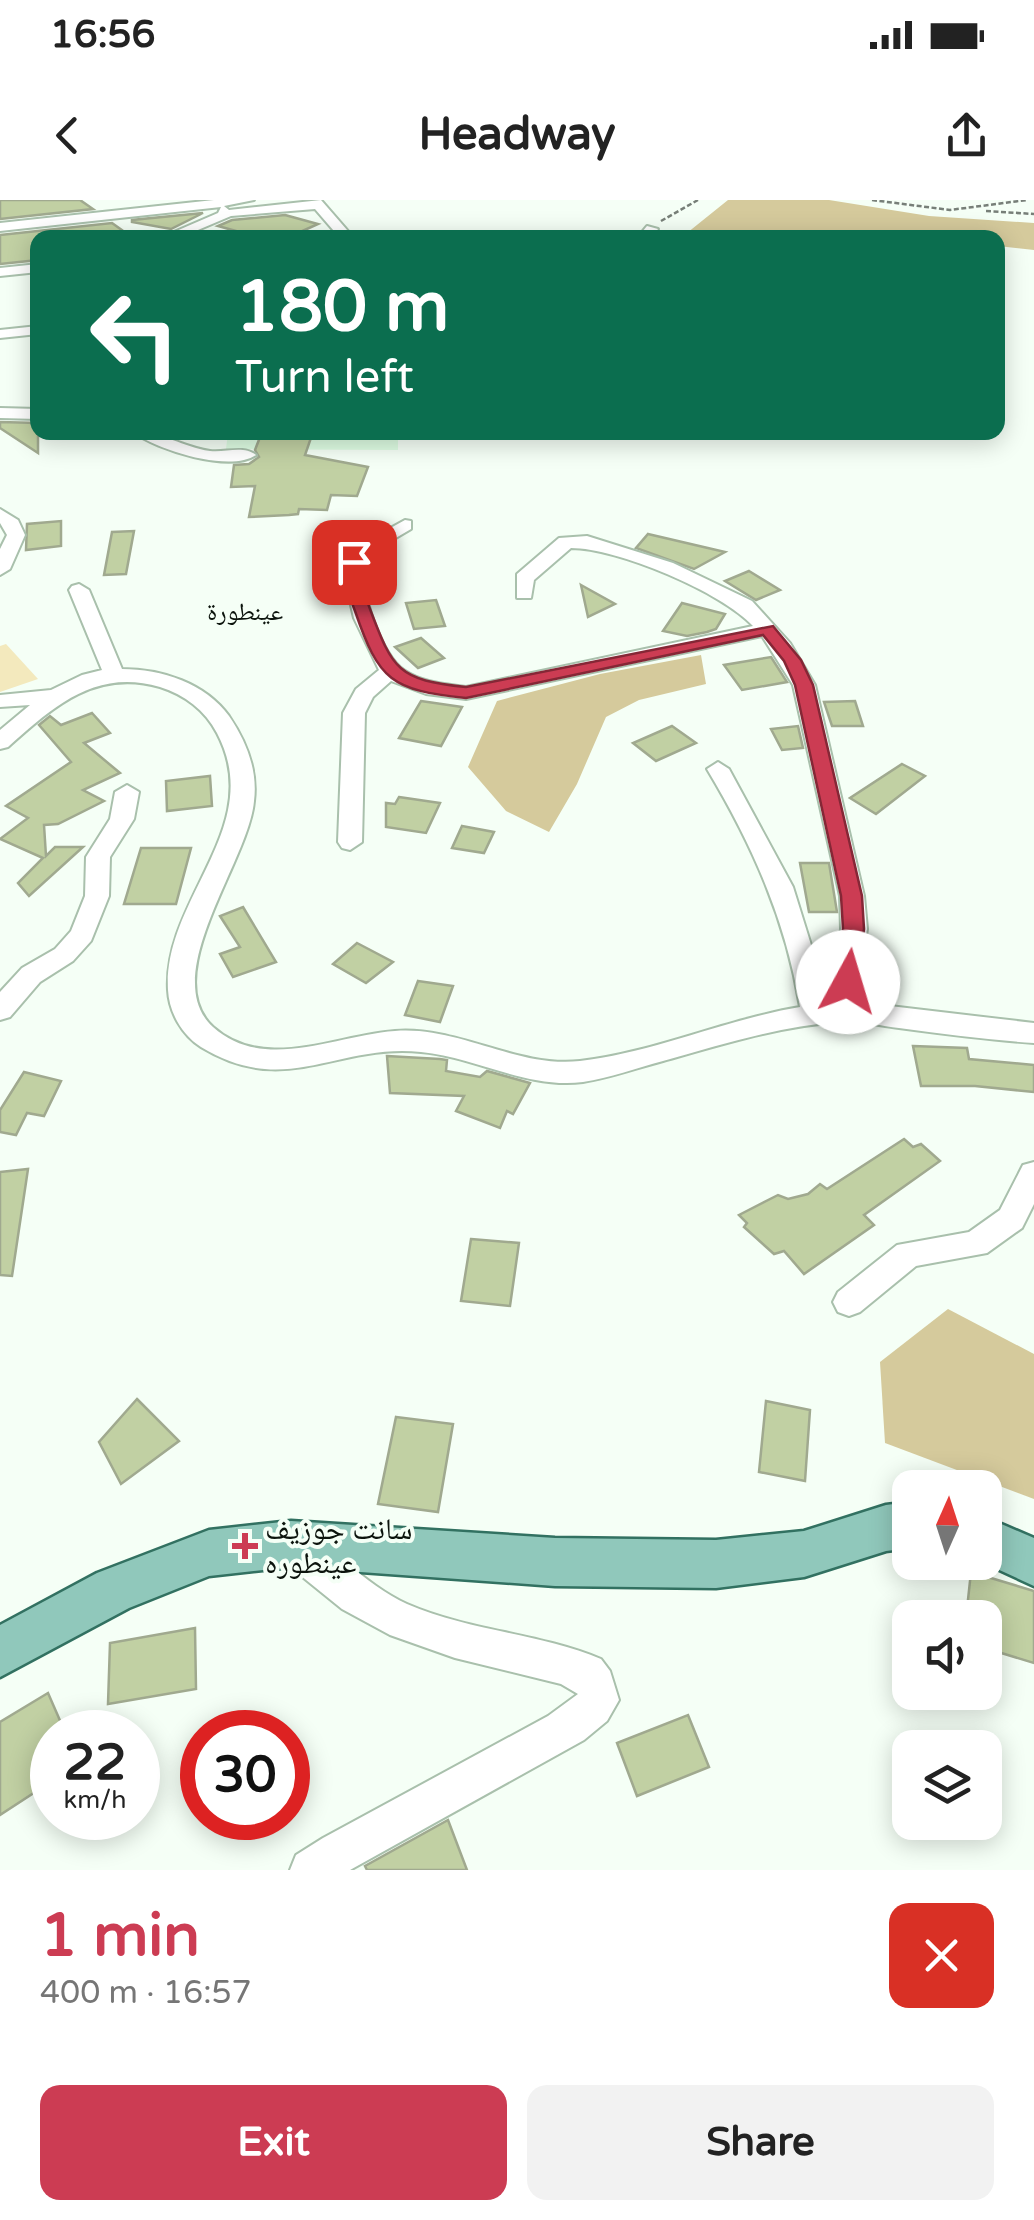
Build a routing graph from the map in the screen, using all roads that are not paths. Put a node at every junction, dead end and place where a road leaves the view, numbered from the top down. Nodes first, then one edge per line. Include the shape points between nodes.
1 (248, 200) edge
2 (317, 203) edge
3 (222, 208) junction
4 (0, 227) edge
5 (181, 230) edge
6 (341, 230) edge
7 (30, 269) edge
8 (0, 272) edge
9 (30, 331) edge
10 (0, 334) edge
11 (0, 413) edge
12 (30, 414) edge
13 (163, 440) edge
14 (246, 455) dead end
15 (0, 514) edge
16 (405, 525) dead end
17 (0, 569) edge
18 (79, 590) dead end
19 (524, 594) dead end
20 (767, 629) junction
21 (391, 672) junction
22 (114, 674) junction
23 (53, 696) junction
24 (0, 702) edge
25 (0, 742) edge
26 (718, 769) dead end
27 (127, 792) dead end
28 (350, 842) dead end
29 (0, 1010) edge
30 (828, 1014) junction
31 (1034, 1032) edge
32 (1034, 1174) edge
33 (848, 1302) dead end
34 (892, 1527) edge
35 (291, 1544) junction
36 (1002, 1548) edge
37 (1034, 1562) edge
38 (0, 1652) edge
39 (311, 1870) edge

1 - 3 street
2 - 3 street
2 - 6 street
3 - 4 street
3 - 5 street
7 - 8 street
9 - 10 street
11 - 12 street
13 - 14 street via 208,456
15 - 17 street via 16,535
16 - 21 street via 373,542 354,562 351,577
18 - 22 street
19 - 20 street via 524,578 566,542 588,542 717,590
20 - 21 street via 466,693 426,688
20 - 30 street via 804,685 852,896 854,929
21 - 28 street via 364,694 354,713
22 - 23 street via 73,683
22 - 30 street via 168,683 212,705 242,760 242,811 194,928 180,982 189,1020 224,1048 284,1062 415,1041 571,1072
23 - 24 street
23 - 25 street
26 - 30 street via 785,892 810,978
27 - 29 street via 122,819 98,857 97,896 82,935 30,975
30 - 31 street
32 - 33 street via 1011,1219 976,1244 908,1254
34 - 35 main road via 804,1554 716,1564 556,1562
35 - 38 main road via 208,1553 114,1590
35 - 39 street via 382,1613 587,1673 599,1700 588,1714 515,1758
36 - 37 main road

